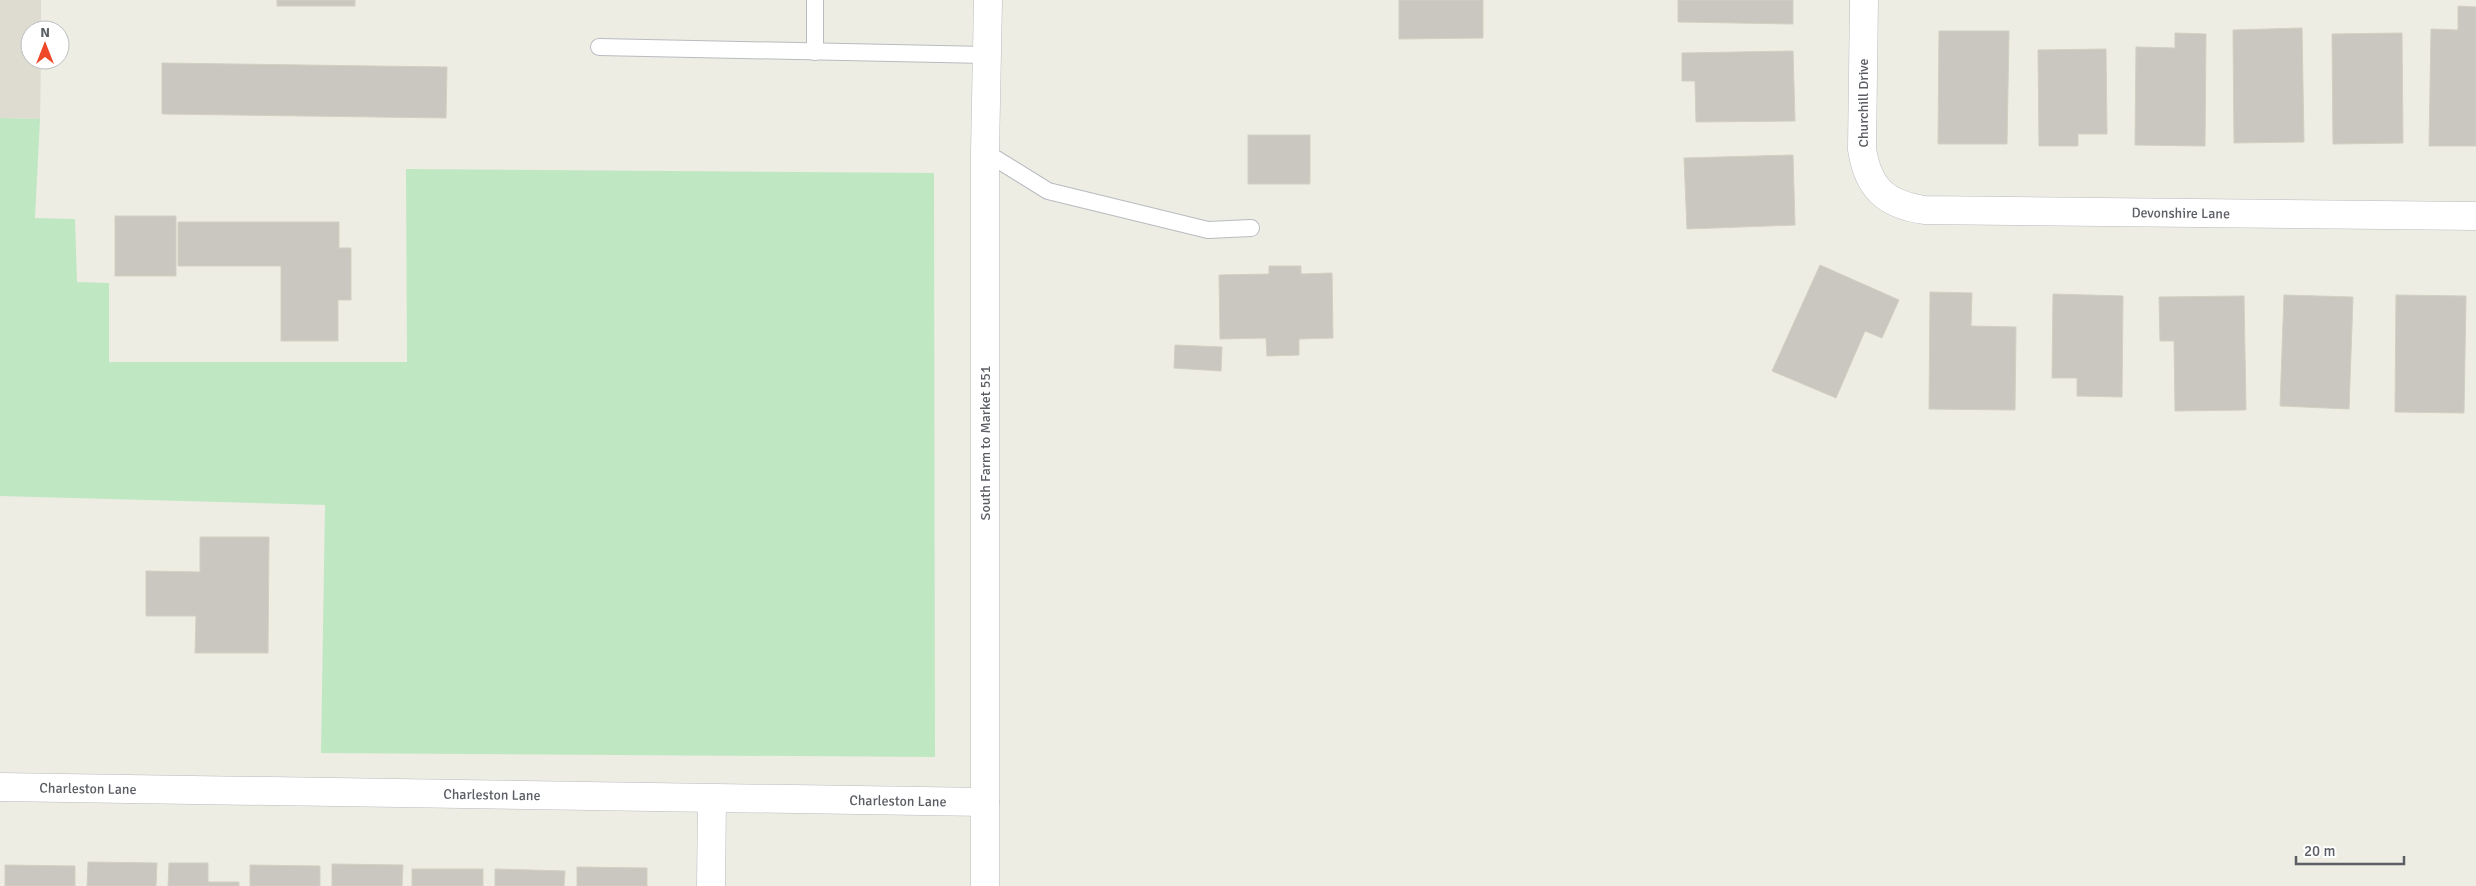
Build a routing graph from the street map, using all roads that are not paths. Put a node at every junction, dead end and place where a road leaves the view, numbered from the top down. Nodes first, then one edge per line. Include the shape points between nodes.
1 (815, 0) edge
2 (988, 0) edge
3 (1864, 0) edge
4 (599, 47) dead end
5 (815, 52) junction
6 (987, 55) junction
7 (985, 152) junction
8 (1887, 199) joint
9 (2476, 216) edge
10 (1251, 228) dead end
11 (0, 787) edge
12 (712, 799) junction
13 (985, 802) junction
14 (711, 886) edge
15 (985, 886) edge

1 - 5 lane
2 - 6 street, South Farm to Market 551
3 - 8 street, Churchill Drive via 1862,149 1865,168
4 - 5 lane
5 - 6 lane
6 - 7 street, South Farm to Market 551
7 - 10 lane via 1048,191 1208,230
7 - 13 street, South Farm to Market 551
8 - 9 street, Devonshire Lane via 1905,208 1924,210
11 - 12 street, Charleston Lane
12 - 13 street, Charleston Lane
12 - 14 street
13 - 15 street, South Farm to Market 551

